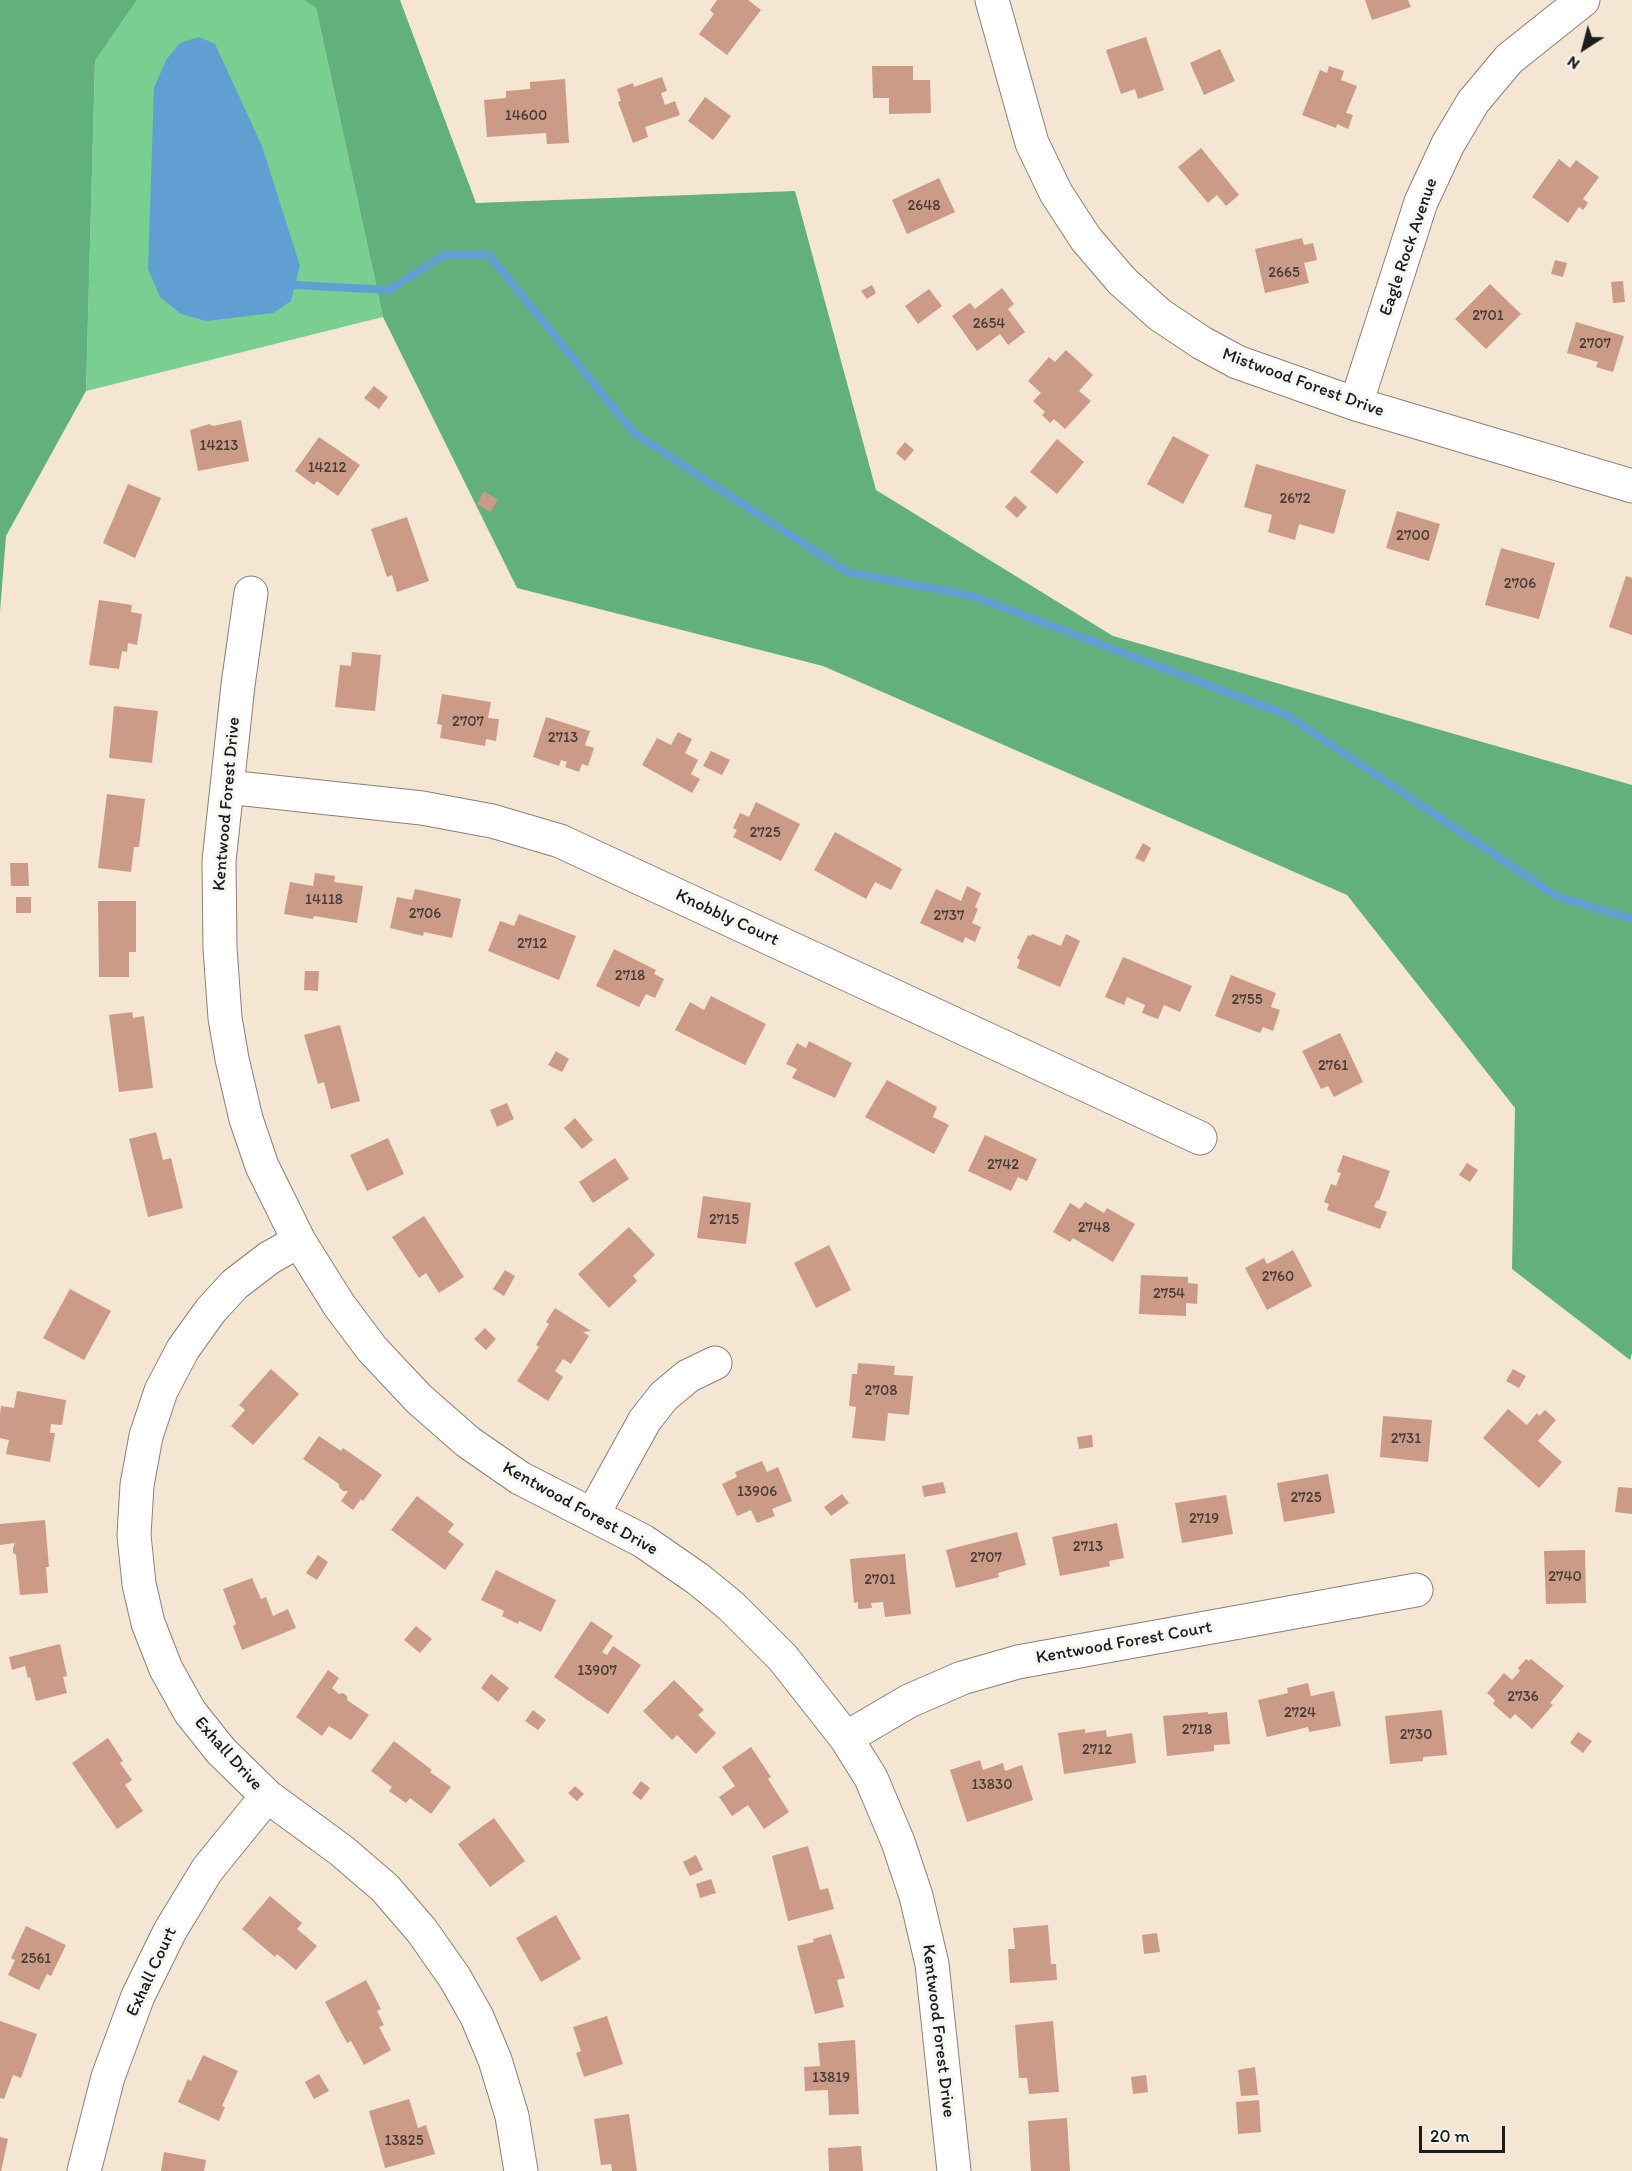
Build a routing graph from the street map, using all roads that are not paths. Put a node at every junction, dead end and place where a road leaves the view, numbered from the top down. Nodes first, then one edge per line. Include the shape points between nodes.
1 (992, 0) edge
2 (1564, 5) edge
3 (1356, 404) junction
4 (1632, 486) edge
5 (251, 593) dead end
6 (226, 787) junction
7 (1200, 1138) dead end
8 (299, 1241) junction
9 (715, 1363) dead end
10 (592, 1514) junction
11 (1416, 1590) dead end
12 (846, 1738) junction
13 (267, 1796) junction
14 (84, 2171) edge
15 (521, 2171) edge
16 (954, 2171) edge

1 - 3 street, Mistwood Forest Drive via 1032,143 1074,221 1122,281 1160,315 1202,344 1237,362
2 - 3 street, Eagle Rock Avenue via 1509,59 1473,102 1448,144 1421,202
3 - 4 street, Mistwood Forest Drive
5 - 6 street, Kentwood Forest Drive
6 - 7 street, Knobbly Court via 422,808 492,821 560,841
6 - 8 street, Kentwood Forest Drive via 219,861 220,948 231,1059 261,1162
8 - 10 street, Kentwood Forest Drive via 372,1349 419,1399 468,1442 520,1478
8 - 13 street, Exhall Drive via 235,1284 183,1349 149,1425 137,1485 134,1535 148,1623 166,1669 190,1712 221,1751
9 - 10 street via 688,1376 657,1404
10 - 12 street, Kentwood Forest Drive via 643,1541 731,1606 783,1658
11 - 12 street, Kentwood Forest Court via 1018,1662 962,1678 909,1701
12 - 16 street, Kentwood Forest Drive via 871,1778 916,1896 932,1964
13 - 14 street, Exhall Court via 207,1870 142,1987 108,2077
13 - 15 street, Exhall Drive via 342,1851 384,1888 422,1931 455,1978 495,2060 512,2116

